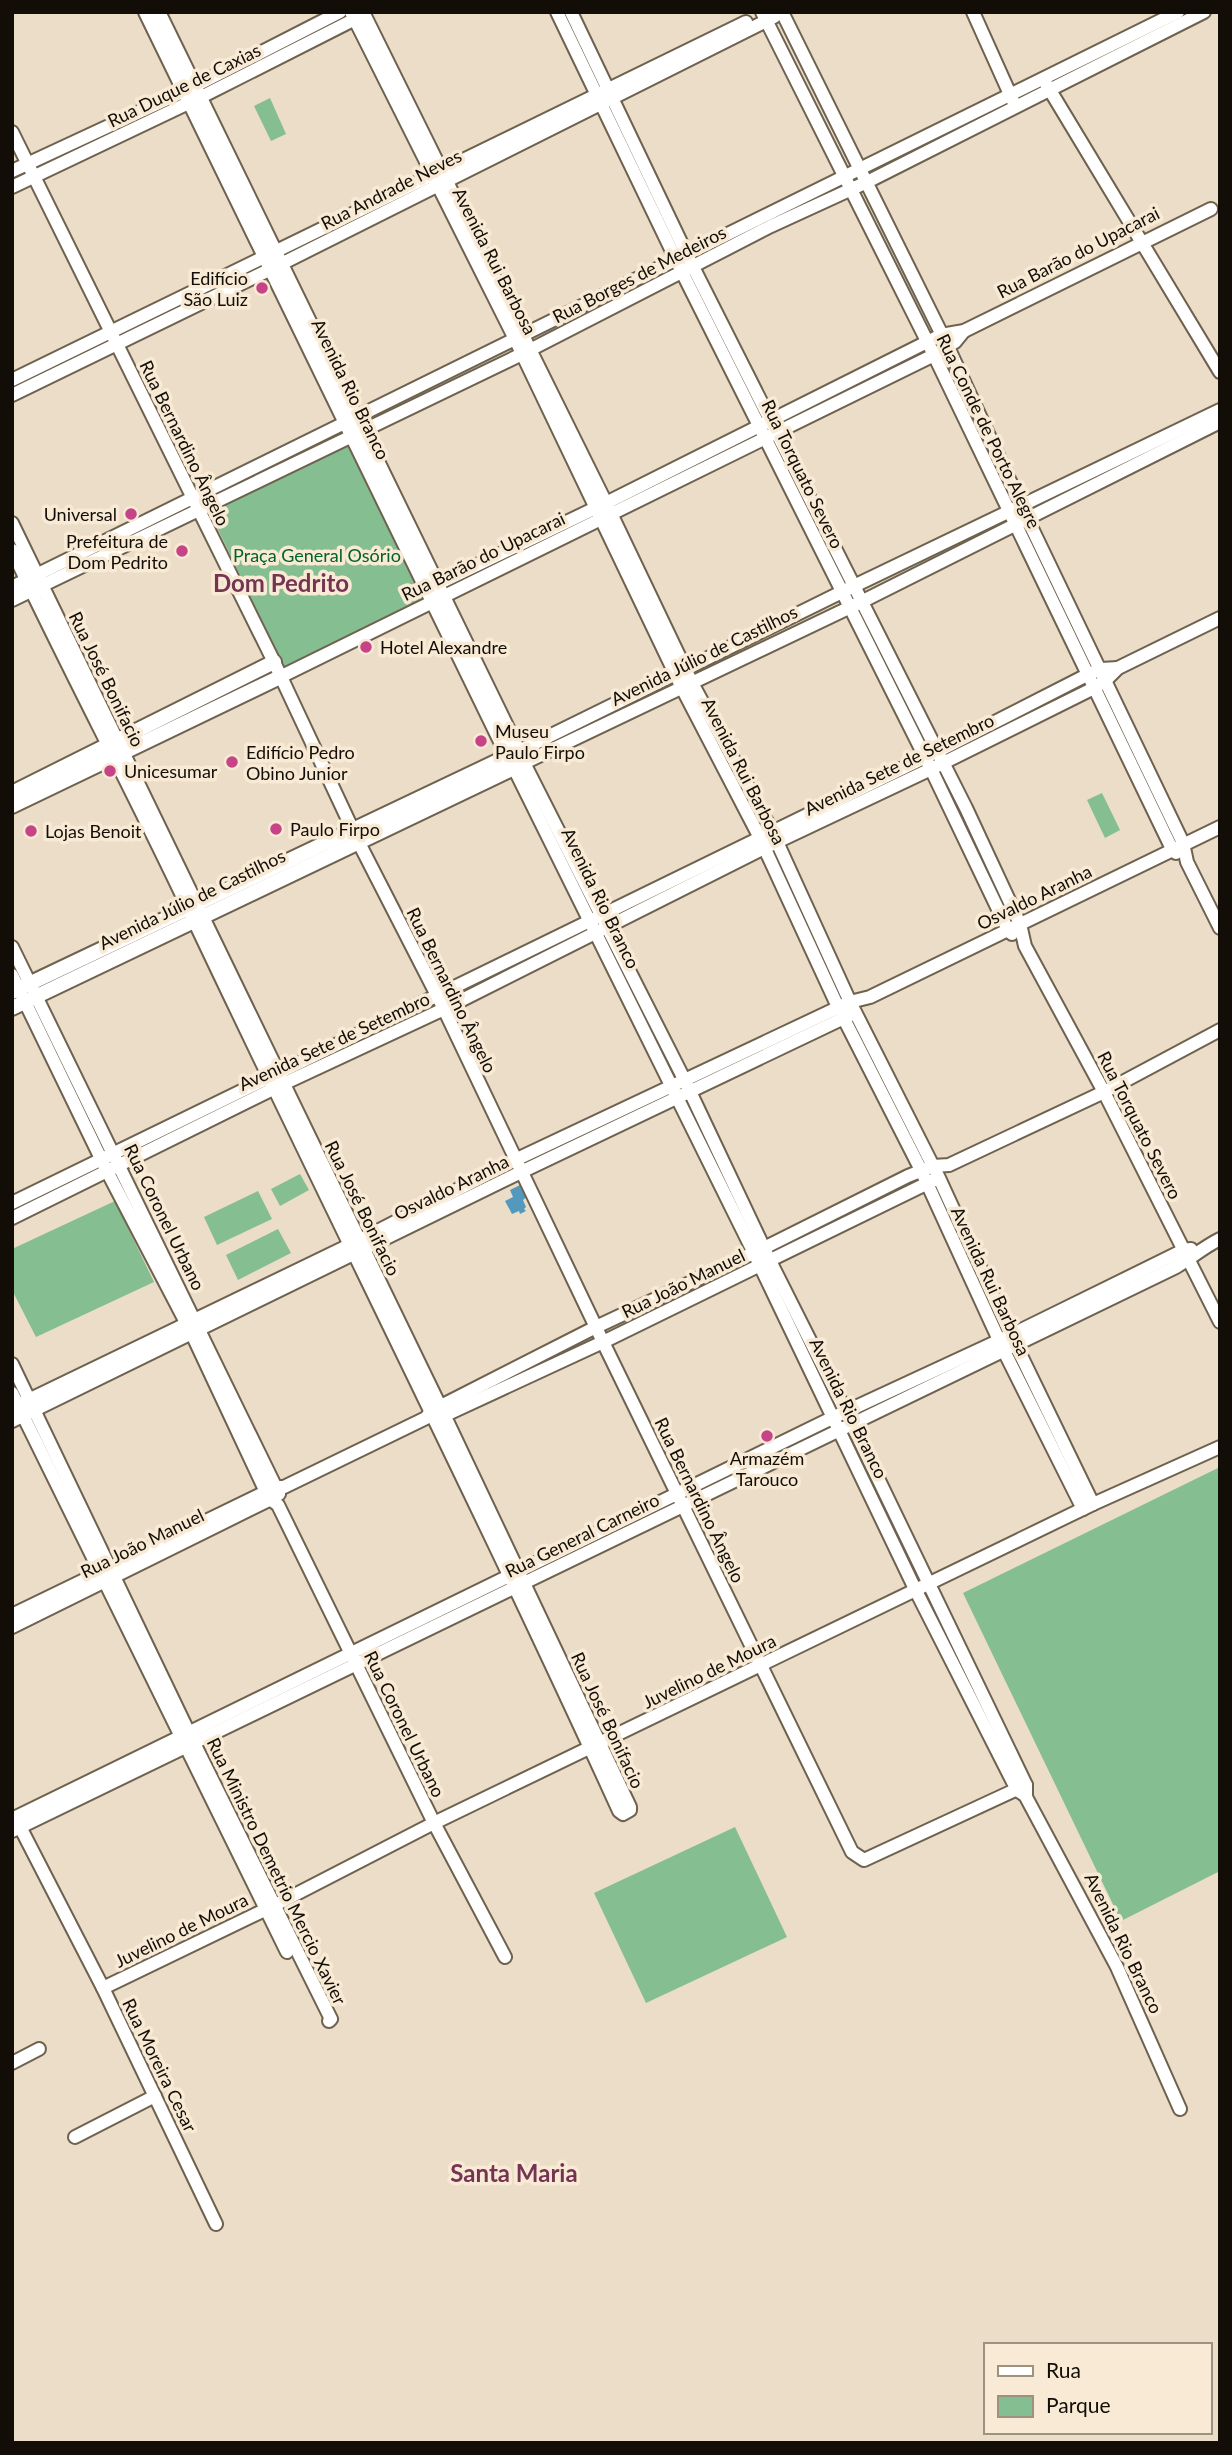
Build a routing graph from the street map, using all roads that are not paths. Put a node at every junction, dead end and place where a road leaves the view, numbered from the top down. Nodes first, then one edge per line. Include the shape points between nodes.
1 (146, 12) edge
2 (158, 12) edge
3 (340, 12) edge
4 (973, 12) edge
5 (1205, 12) edge
6 (783, 13) edge
7 (361, 14) edge
8 (564, 14) edge
9 (764, 15) edge
10 (1175, 18) edge
11 (313, 34) junction
12 (1046, 84) junction
13 (821, 90) junction
14 (193, 94) junction
15 (605, 96) junction
16 (805, 97) junction
17 (1013, 100) junction
18 (12, 132) edge
19 (104, 136) junction
20 (28, 164) junction
21 (12, 171) edge
22 (34, 176) junction
23 (865, 176) junction
24 (439, 178) junction
25 (848, 183) junction
26 (12, 187) edge
27 (1211, 209) dead end
28 (1140, 242) junction
29 (274, 260) junction
30 (685, 263) junction
31 (907, 264) junction
32 (892, 270) junction
33 (224, 277) junction
34 (231, 289) junction
35 (964, 331) junction
36 (941, 335) junction
37 (113, 339) junction
38 (520, 339) junction
39 (948, 347) junction
40 (931, 349) junction
41 (526, 351) junction
42 (74, 358) junction
43 (476, 361) junction
44 (1220, 372) edge
45 (482, 373) junction
46 (12, 380) edge
47 (12, 395) edge
48 (394, 401) junction
49 (1220, 410) edge
50 (400, 414) junction
51 (1220, 422) edge
52 (984, 426) junction
53 (355, 428) junction
54 (768, 429) junction
55 (970, 432) junction
56 (1126, 462) junction
57 (195, 504) junction
58 (604, 511) junction
59 (1018, 515) junction
60 (146, 520) junction
61 (12, 523) edge
62 (152, 533) junction
63 (827, 547) junction
64 (12, 550) edge
65 (34, 583) junction
66 (854, 586) junction
67 (12, 587) edge
68 (435, 593) junction
69 (841, 593) junction
70 (1064, 593) junction
71 (1050, 598) junction
72 (12, 600) edge
73 (855, 604) junction
74 (1220, 618) edge
75 (274, 662) junction
76 (899, 674) junction
77 (1087, 675) junction
78 (1104, 675) junction
79 (280, 677) junction
80 (683, 678) junction
81 (887, 681) junction
82 (1094, 688) junction
83 (707, 722) junction
84 (1127, 724) junction
85 (1115, 730) junction
86 (979, 737) junction
87 (115, 750) junction
88 (516, 759) junction
89 (934, 760) junction
90 (12, 793) edge
91 (12, 806) edge
92 (965, 808) junction
93 (953, 814) junction
94 (1220, 827) edge
95 (355, 835) junction
96 (774, 837) junction
97 (762, 842) junction
98 (1178, 846) junction
99 (795, 882) junction
100 (782, 888) junction
101 (195, 912) junction
102 (599, 923) junction
103 (1020, 924) junction
104 (1220, 928) edge
105 (1008, 930) junction
106 (1025, 946) junction
107 (12, 947) edge
108 (12, 975) edge
109 (628, 982) junction
110 (22, 995) edge
111 (436, 995) junction
112 (444, 1009) junction
113 (846, 1010) junction
114 (1220, 1030) edge
115 (51, 1040) junction
116 (276, 1080) junction
117 (687, 1086) junction
118 (1104, 1092) junction
119 (675, 1093) junction
120 (113, 1152) junction
121 (101, 1158) junction
122 (120, 1165) junction
123 (518, 1166) junction
124 (107, 1171) junction
125 (722, 1173) junction
126 (930, 1174) junction
127 (12, 1203) edge
128 (12, 1218) edge
129 (1220, 1239) edge
130 (356, 1247) junction
131 (1187, 1254) junction
132 (762, 1257) junction
133 (976, 1257) junction
134 (963, 1263) junction
135 (699, 1279) junction
136 (705, 1292) junction
137 (1220, 1322) edge
138 (193, 1326) junction
139 (596, 1326) junction
140 (801, 1338) junction
141 (603, 1342) junction
142 (1007, 1343) junction
143 (12, 1364) edge
144 (521, 1372) junction
145 (924, 1382) junction
146 (20, 1407) edge
147 (845, 1412) junction
148 (435, 1414) junction
149 (832, 1418) junction
150 (851, 1424) junction
151 (839, 1431) junction
152 (803, 1432) junction
153 (809, 1445) junction
154 (1220, 1447) edge
155 (766, 1450) junction
156 (772, 1463) junction
157 (724, 1471) junction
158 (730, 1483) junction
159 (677, 1493) junction
160 (276, 1494) junction
161 (885, 1496) junction
162 (873, 1502) junction
163 (683, 1506) junction
164 (1088, 1507) junction
165 (642, 1511) junction
166 (646, 1524) junction
167 (600, 1539) junction
168 (107, 1574) junction
169 (517, 1579) junction
170 (922, 1588) junction
171 (17, 1618) edge
172 (353, 1659) junction
173 (762, 1665) junction
174 (188, 1740) junction
175 (595, 1746) junction
176 (1023, 1791) junction
177 (14, 1821) edge
178 (434, 1823) junction
179 (269, 1907) junction
180 (505, 1957) dead end
181 (103, 1988) junction
182 (39, 2049) dead end
183 (12, 2063) edge
184 (155, 2096) junction
185 (1180, 2109) dead end
186 (75, 2137) dead end
187 (216, 2224) dead end

1 - 14 street, Avenida Rio Branco
2 - 14 street, Avenida Rio Branco
3 - 11 street, Rua Duque de Caxias
4 - 17 street
5 - 10 street, Rua Borges de Medeiros
6 - 9 street, Rua Andrade Neves
6 - 13 street, Rua Conde de Porto Alegre
7 - 11 street, Rua Duque de Caxias
7 - 24 street, Avenida Rui Barbosa
8 - 15 street, Rua Torquato Severo
9 - 15 street, Rua Andrade Neves
9 - 16 street, Rua Conde de Porto Alegre
10 - 12 street, Rua Borges de Medeiros
11 - 14 street, Rua Duque de Caxias
12 - 17 street, Rua Borges de Medeiros
12 - 28 street
13 - 16 street
13 - 23 street, Rua Conde de Porto Alegre
14 - 19 street, Rua Duque de Caxias
14 - 29 street, Avenida Rio Branco
15 - 24 street, Rua Andrade Neves
15 - 30 street, Rua Torquato Severo
16 - 25 street, Rua Conde de Porto Alegre
17 - 23 street, Rua Borges de Medeiros
18 - 20 street, Rua Bernardino Ângelo
19 - 20 street, Rua Duque de Caxias
19 - 22 street, Rua Duque de Caxias
20 - 21 street, Rua Duque de Caxias
20 - 22 street, Rua Bernardino Ângelo
22 - 26 street, Rua Duque de Caxias
22 - 37 street, Rua Bernardino Ângelo
23 - 25 street, Rua Borges de Medeiros
23 - 31 street, Rua Conde de Porto Alegre
24 - 29 street, Rua Andrade Neves
24 - 38 street, Avenida Rui Barbosa
25 - 30 street, Rua Borges de Medeiros
25 - 32 street, Rua Conde de Porto Alegre
27 - 28 street, Rua Barão do Upacarai
28 - 35 street, Rua Barão do Upacarai
28 - 44 street
29 - 33 street, Rua Andrade Neves
29 - 34 street, Rua Andrade Neves
29 - 53 street, Avenida Rio Branco
30 - 38 street, Rua Borges de Medeiros
30 - 41 street, Rua Borges de Medeiros
30 - 54 street, Rua Torquato Severo
31 - 32 street
31 - 36 street, Rua Conde de Porto Alegre
32 - 40 street, Rua Conde de Porto Alegre
33 - 34 street
33 - 37 street, Rua Andrade Neves
34 - 37 street, Rua Andrade Neves
35 - 36 street, Rua Barão do Upacarai
35 - 39 street, Rua Barão do Upacarai
36 - 39 street, Rua Conde de Porto Alegre
36 - 40 street, Rua Barão do Upacarai
37 - 42 street, Rua Andrade Neves
37 - 57 street, Rua Bernardino Ângelo
38 - 41 street, Avenida Rui Barbosa
38 - 43 street, Rua Borges de Medeiros
39 - 40 street, Rua Barão do Upacarai
39 - 52 street, Rua Conde de Porto Alegre
40 - 54 street, Rua Barão do Upacarai
40 - 55 street, Rua Conde de Porto Alegre
41 - 45 street, Rua Borges de Medeiros
41 - 58 street, Avenida Rui Barbosa
42 - 46 street, Rua Andrade Neves
42 - 47 street, Rua Andrade Neves
43 - 45 street
43 - 48 street, Rua Borges de Medeiros
45 - 50 street, Rua Borges de Medeiros
48 - 50 street
48 - 53 street, Rua Borges de Medeiros
49 - 56 street, Avenida Júlio de Castilhos
50 - 53 street, Rua Borges de Medeiros
51 - 56 street, Avenida Júlio de Castilhos
52 - 55 street
52 - 59 street, Rua Conde de Porto Alegre
53 - 57 street, Rua Borges de Medeiros
53 - 68 street, Avenida Rio Branco
54 - 58 street, Rua Barão do Upacarai
54 - 63 street, Rua Torquato Severo
55 - 59 street, Rua Conde de Porto Alegre
56 - 59 street, Avenida Júlio de Castilhos
57 - 60 street, Rua Borges de Medeiros
57 - 62 street, Rua Borges de Medeiros
57 - 75 street, Rua Bernardino Ângelo
58 - 68 street, Rua Barão do Upacarai
58 - 80 street, Avenida Rui Barbosa
59 - 66 street, Avenida Júlio de Castilhos
59 - 70 street, Rua Conde de Porto Alegre
59 - 71 street, Rua Conde de Porto Alegre
59 - 73 street, Avenida Júlio de Castilhos
60 - 62 street
60 - 65 street, Rua Borges de Medeiros
61 - 65 street, Rua José Bonifacio
62 - 65 street, Rua Borges de Medeiros
63 - 66 street, Rua Torquato Severo
63 - 69 street, Rua Torquato Severo
64 - 65 street, Rua José Bonifacio
65 - 67 street, Rua Borges de Medeiros
65 - 72 street, Rua Borges de Medeiros
65 - 87 street, Rua José Bonifacio
66 - 69 street, Avenida Júlio de Castilhos
66 - 73 street, Rua Torquato Severo
68 - 79 street, Rua Barão do Upacarai
68 - 88 street, Avenida Rio Branco
69 - 73 street, Rua Torquato Severo
69 - 80 street, Avenida Júlio de Castilhos
70 - 71 street
70 - 78 street, Rua Conde de Porto Alegre
71 - 77 street, Rua Conde de Porto Alegre
73 - 76 street, Rua Torquato Severo
73 - 80 street, Avenida Júlio de Castilhos
73 - 81 street, Rua Torquato Severo
74 - 78 street, Avenida Sete de Setembro
75 - 79 street, Rua Bernardino Ângelo
75 - 87 street, Rua Barão do Upacarai
76 - 81 street
76 - 89 street, Rua Torquato Severo
77 - 78 street, Avenida Sete de Setembro
77 - 82 street, Rua Conde de Porto Alegre
77 - 86 street, Avenida Sete de Setembro
78 - 82 street, Avenida Sete de Setembro
78 - 84 street, Rua Conde de Porto Alegre
79 - 87 street, Rua Barão do Upacarai
79 - 95 street, Rua Bernardino Ângelo
80 - 83 street, Avenida Rui Barbosa
80 - 88 street, Avenida Júlio de Castilhos
81 - 89 street, Rua Torquato Severo
82 - 85 street, Rua Conde de Porto Alegre
82 - 86 street, Avenida Sete de Setembro
83 - 96 street, Avenida Rui Barbosa
83 - 97 street, Avenida Rui Barbosa
84 - 85 street
84 - 98 street, Rua Conde de Porto Alegre
85 - 98 street, Rua Conde de Porto Alegre
86 - 89 street, Avenida Sete de Setembro
87 - 90 street, Rua Barão do Upacarai
87 - 91 street, Rua Barão do Upacarai
87 - 101 street, Rua José Bonifacio
88 - 95 street, Avenida Júlio de Castilhos
88 - 102 street, Avenida Rio Branco
89 - 92 street, Rua Torquato Severo
89 - 93 street, Rua Torquato Severo
89 - 96 street, Avenida Sete de Setembro
92 - 93 street
92 - 103 street, Rua Torquato Severo
93 - 105 street, Rua Torquato Severo
94 - 98 street, Osvaldo Aranha
95 - 101 street, Avenida Júlio de Castilhos
95 - 111 street, Rua Bernardino Ângelo
96 - 97 street, Avenida Sete de Setembro
96 - 99 street, Avenida Rui Barbosa
97 - 100 street, Avenida Rui Barbosa
97 - 102 street, Avenida Sete de Setembro
98 - 103 street, Osvaldo Aranha
98 - 104 street, Rua Conde de Porto Alegre
99 - 100 street
99 - 113 street, Avenida Rui Barbosa
100 - 113 street, Avenida Rui Barbosa
101 - 110 street, Avenida Júlio de Castilhos
101 - 116 street, Rua José Bonifacio
102 - 109 street, Avenida Rio Branco
102 - 111 street, Avenida Sete de Setembro
102 - 112 street, Avenida Sete de Setembro
103 - 105 street, Osvaldo Aranha
103 - 106 street, Rua Torquato Severo
105 - 106 street, Rua Torquato Severo
105 - 113 street, Osvaldo Aranha
106 - 118 street, Rua Torquato Severo
107 - 110 street, Rua Coronel Urbano
108 - 110 street, Rua Coronel Urbano
109 - 117 street, Avenida Rio Branco
109 - 119 street, Avenida Rio Branco
110 - 115 street, Rua Coronel Urbano
111 - 112 street, Rua Bernardino Ângelo
111 - 116 street, Avenida Sete de Setembro
112 - 116 street, Avenida Sete de Setembro
112 - 123 street, Rua Bernardino Ângelo
113 - 117 street, Osvaldo Aranha
113 - 126 street, Avenida Rui Barbosa
114 - 118 street, Rua João Manuel
115 - 120 street, Rua Coronel Urbano
115 - 121 street, Rua Coronel Urbano
116 - 120 street, Avenida Sete de Setembro
116 - 122 street, Avenida Sete de Setembro
116 - 130 street, Rua José Bonifacio
117 - 119 street, Osvaldo Aranha
117 - 125 street, Avenida Rio Branco
118 - 126 street, Rua João Manuel
118 - 131 street, Rua Torquato Severo
119 - 123 street, Osvaldo Aranha
119 - 125 street, Avenida Rio Branco
120 - 121 street, Avenida Sete de Setembro
120 - 122 street, Rua Coronel Urbano
121 - 124 street, Rua Coronel Urbano
121 - 127 street, Avenida Sete de Setembro
122 - 124 street, Avenida Sete de Setembro
122 - 138 street, Rua Coronel Urbano
123 - 130 street, Osvaldo Aranha
123 - 139 street, Rua Bernardino Ângelo
124 - 128 street, Avenida Sete de Setembro
124 - 138 street, Rua Coronel Urbano
125 - 132 street, Avenida Rio Branco
126 - 132 street, Rua João Manuel
126 - 133 street, Avenida Rui Barbosa
126 - 134 street, Avenida Rui Barbosa
129 - 131 street, Rua General Carneiro
130 - 138 street, Osvaldo Aranha
130 - 148 street, Rua José Bonifacio
131 - 137 street, Rua Torquato Severo
131 - 142 street, Rua General Carneiro
132 - 135 street, Rua João Manuel
132 - 136 street, Rua João Manuel
132 - 140 street, Avenida Rio Branco
133 - 134 street
133 - 142 street, Avenida Rui Barbosa
134 - 142 street, Avenida Rui Barbosa
135 - 136 street
135 - 139 street, Rua João Manuel
136 - 141 street, Rua João Manuel
138 - 146 street, Osvaldo Aranha
138 - 160 street, Rua Coronel Urbano
139 - 141 street, Rua Bernardino Ângelo
139 - 144 street, Rua João Manuel
140 - 147 street, Avenida Rio Branco
140 - 149 street, Avenida Rio Branco
141 - 144 street, Rua João Manuel
141 - 159 street, Rua Bernardino Ângelo
142 - 145 street, Rua General Carneiro
142 - 164 street, Avenida Rui Barbosa
143 - 146 street, Rua Ministro Demetrio Mercio Xavier
144 - 148 street, Rua João Manuel
145 - 147 street, Rua General Carneiro
145 - 150 street, Rua General Carneiro
146 - 168 street, Rua Ministro Demetrio Mercio Xavier
147 - 149 street, Rua General Carneiro
147 - 150 street, Avenida Rio Branco
148 - 160 street, Rua João Manuel
148 - 169 street, Rua José Bonifacio
149 - 151 street, Avenida Rio Branco
149 - 152 street, Rua General Carneiro
150 - 151 street, Rua General Carneiro
150 - 161 street, Avenida Rio Branco
151 - 153 street, Rua General Carneiro
151 - 162 street, Avenida Rio Branco
152 - 153 street
152 - 155 street, Rua General Carneiro
153 - 156 street, Rua General Carneiro
154 - 164 street, Juvelino de Moura
155 - 156 street
155 - 157 street, Rua General Carneiro
156 - 158 street, Rua General Carneiro
157 - 158 street
157 - 159 street, Rua General Carneiro
158 - 163 street, Rua General Carneiro
159 - 163 street, Rua Bernardino Ângelo
159 - 165 street, Rua General Carneiro
160 - 168 street, Rua João Manuel
160 - 172 street, Rua Coronel Urbano
161 - 162 street
161 - 170 street, Avenida Rio Branco
162 - 170 street, Avenida Rio Branco
163 - 166 street, Rua General Carneiro
163 - 173 street, Rua Bernardino Ângelo
164 - 170 street, Juvelino de Moura
165 - 166 street
165 - 167 street, Rua General Carneiro
166 - 167 street, Rua General Carneiro
167 - 169 street, Rua General Carneiro
168 - 171 street, Rua João Manuel
168 - 174 street, Rua Ministro Demetrio Mercio Xavier
169 - 172 street, Rua General Carneiro
169 - 175 street, Rua José Bonifacio
170 - 173 street, Juvelino de Moura
170 - 176 street, Avenida Rio Branco
172 - 174 street, Rua General Carneiro
172 - 178 street, Rua Coronel Urbano
173 - 175 street, Juvelino de Moura
173 - 176 street, Rua Bernardino Ângelo via 852,1852 864,1860
174 - 177 street, Rua General Carneiro
174 - 179 street, Rua Ministro Demetrio Mercio Xavier
175 - 175 street, Rua José Bonifacio via 619,1811 628,1813 630,1807
175 - 178 street, Juvelino de Moura
176 - 185 street, Avenida Rio Branco via 1117,1967
177 - 181 street, Rua Moreira Cesar
178 - 179 street, Juvelino de Moura
178 - 180 street, Rua Coronel Urbano
179 - 179 street, Rua Ministro Demetrio Mercio Xavier via 327,2022 331,2019
179 - 181 street, Juvelino de Moura
181 - 184 street, Rua Moreira Cesar
182 - 183 street
184 - 186 street
184 - 187 street, Rua Moreira Cesar

